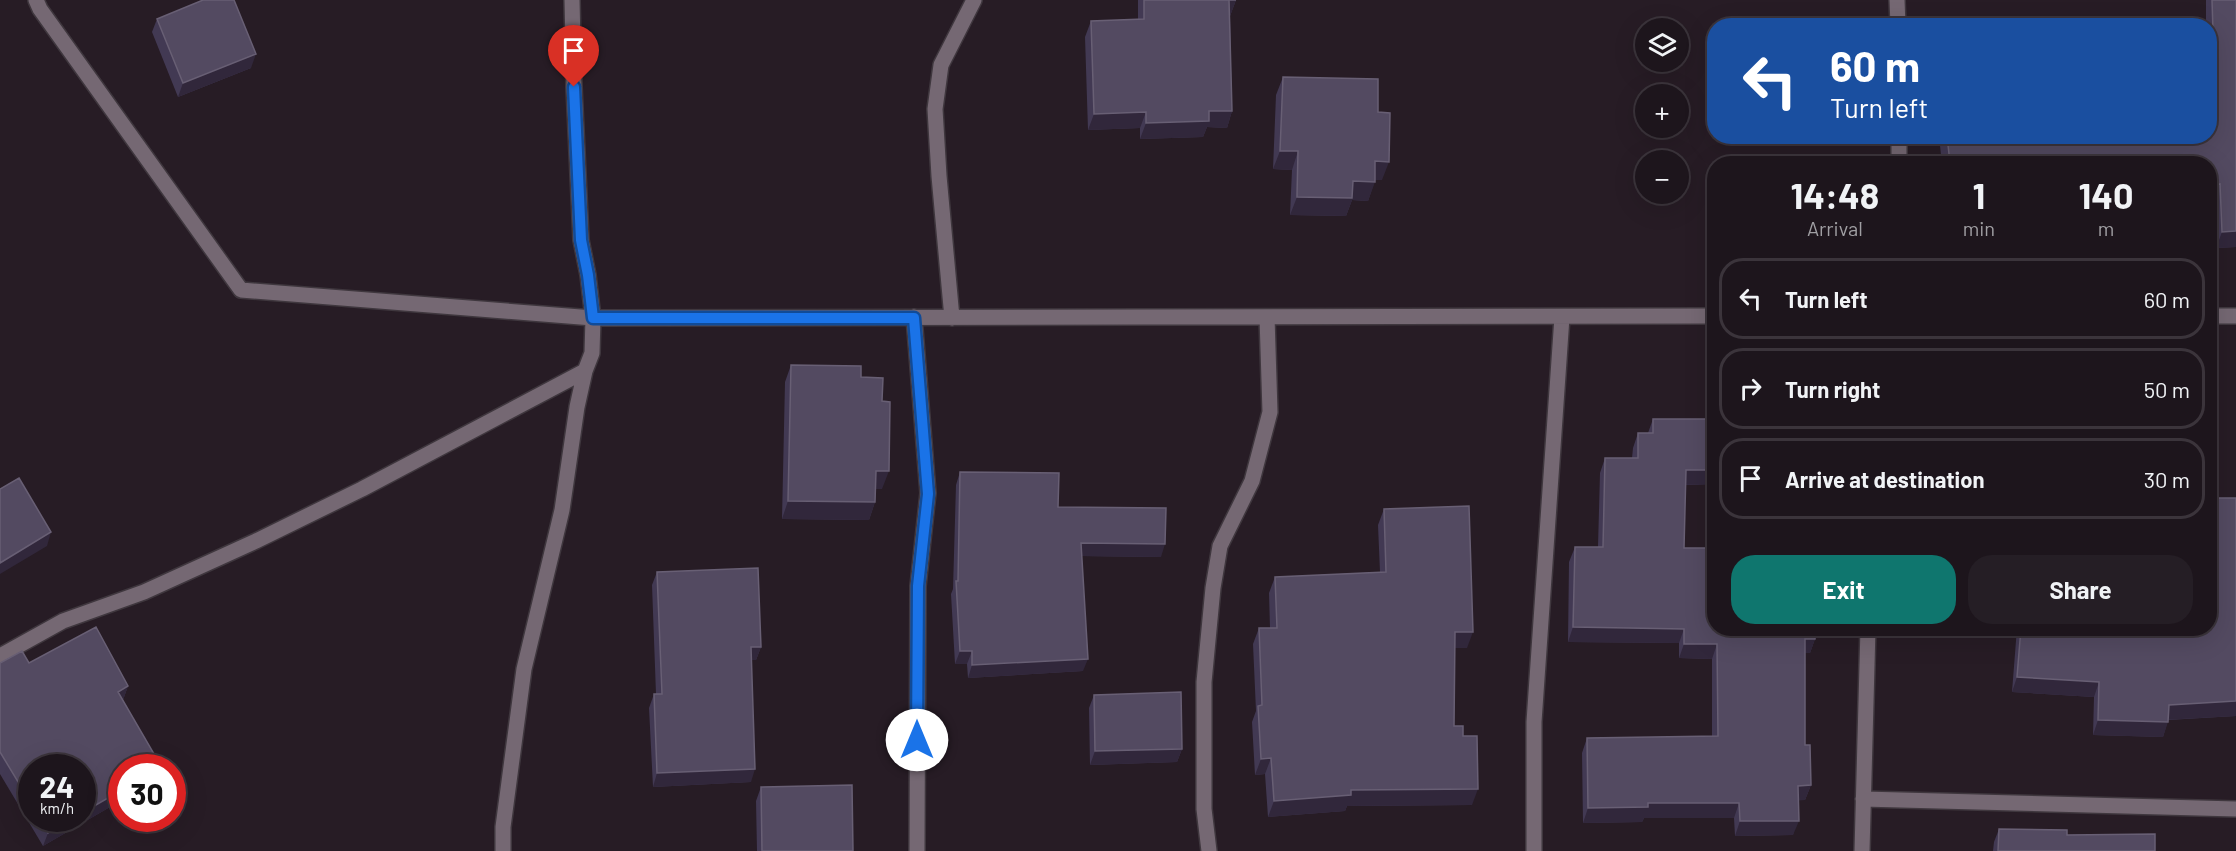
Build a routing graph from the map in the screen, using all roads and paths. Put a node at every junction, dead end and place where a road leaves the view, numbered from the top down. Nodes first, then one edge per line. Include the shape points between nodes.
1 (36, 0) edge
2 (572, 0) edge
3 (974, 0) edge
4 (1897, 0) edge
5 (1898, 18) edge
6 (1707, 316) edge
7 (2217, 316) edge
8 (2236, 316) edge
9 (1267, 317) junction
10 (1562, 317) junction
11 (593, 318) junction
12 (914, 318) junction
13 (952, 318) junction
14 (585, 371) junction
15 (1868, 636) edge
16 (0, 656) edge
17 (1863, 799) junction
18 (2236, 809) edge
19 (504, 851) edge
20 (917, 851) edge
21 (1209, 851) edge
22 (1534, 851) edge
23 (1862, 851) edge

1 - 11 street via 241,290
2 - 11 street via 581,240
3 - 13 street via 941,65 935,109
4 - 5 street
6 - 10 street
7 - 8 street
9 - 10 street
9 - 13 street
9 - 21 street via 1270,412 1252,481 1220,546 1213,588 1204,682 1204,808
10 - 22 street via 1534,722
11 - 12 street
11 - 14 street via 592,353
12 - 13 street
12 - 20 street via 928,494 918,586
14 - 16 street via 256,541 144,592 63,621
14 - 19 street via 562,510 524,669 505,806
15 - 17 street
17 - 18 street
17 - 23 street

